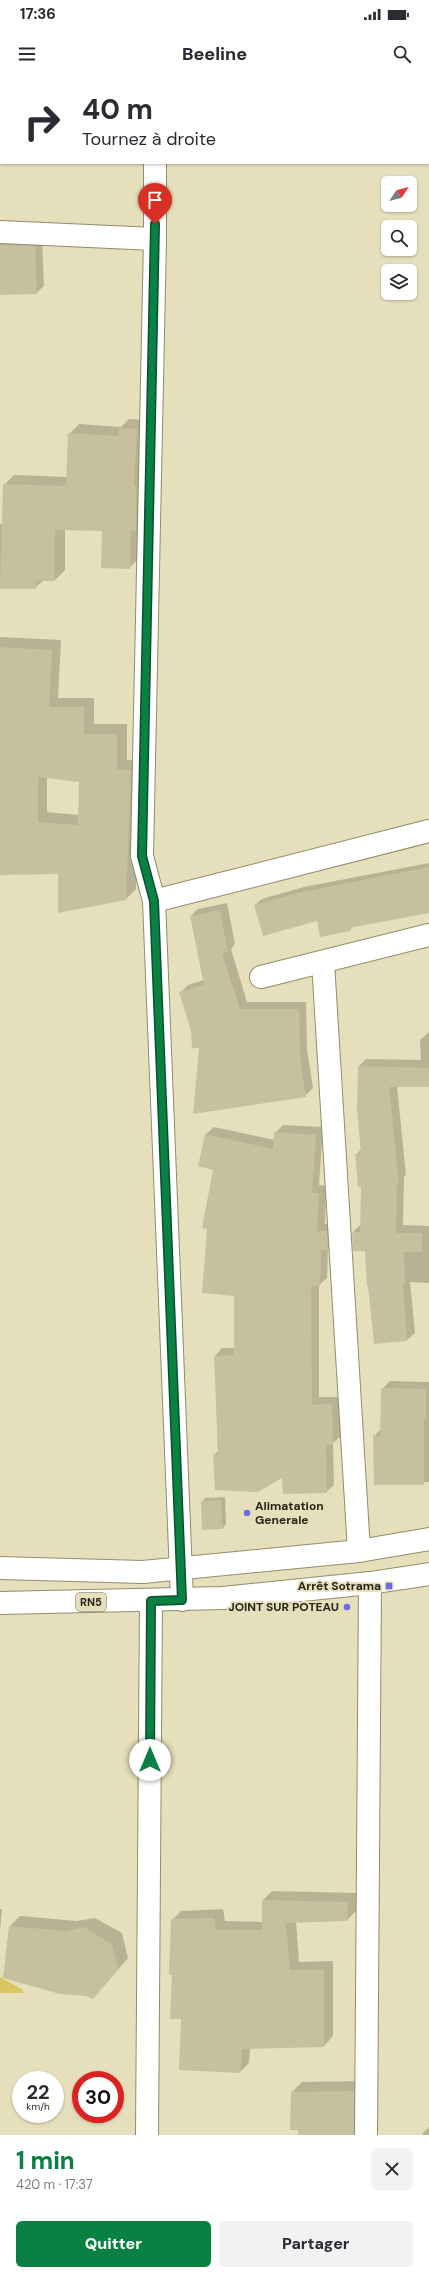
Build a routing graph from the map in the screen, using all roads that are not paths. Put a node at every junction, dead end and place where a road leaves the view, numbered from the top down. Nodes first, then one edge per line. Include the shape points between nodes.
1 (155, 164) edge
2 (0, 232) edge
3 (155, 239) junction
4 (429, 831) edge
5 (154, 901) junction
6 (429, 935) edge
7 (323, 962) junction
8 (261, 978) dead end
9 (429, 1539) edge
10 (359, 1551) junction
11 (179, 1567) junction
12 (0, 1568) edge
13 (429, 1574) edge
14 (370, 1583) junction
15 (182, 1600) junction
16 (151, 1601) junction
17 (0, 1603) edge
18 (147, 2135) edge
19 (366, 2135) edge

1 - 3 main road
2 - 3 main road
3 - 5 main road via 142,856
4 - 5 main road
5 - 11 main road
6 - 7 main road
7 - 8 main road
7 - 10 main road
9 - 10 main road
10 - 11 main road
11 - 12 main road via 143,1572
11 - 15 main road
13 - 14 main road, RN5
14 - 15 main road, RN5
14 - 19 main road
15 - 16 main road, RN5
16 - 17 main road, RN5
16 - 18 main road

